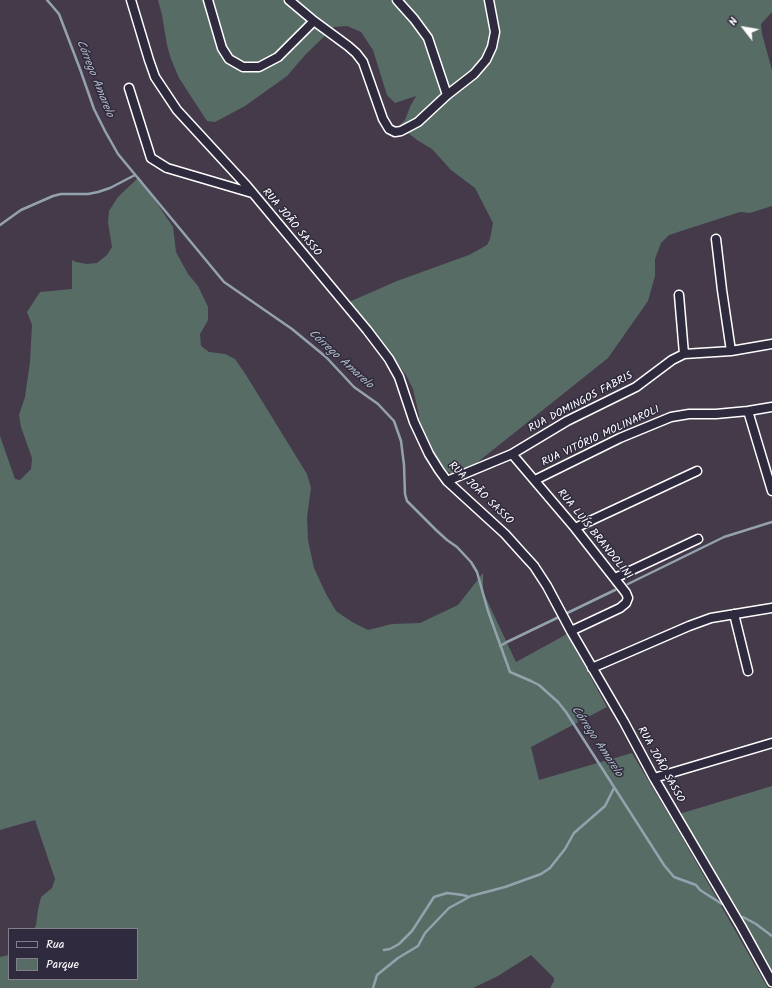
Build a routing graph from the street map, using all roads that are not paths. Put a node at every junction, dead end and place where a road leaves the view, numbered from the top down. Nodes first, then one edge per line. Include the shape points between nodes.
1 (131, 0) edge
2 (208, 0) edge
3 (289, 0) edge
4 (397, 0) edge
5 (489, 0) edge
6 (314, 21) junction
7 (129, 88) dead end
8 (447, 96) junction
9 (252, 193) junction
10 (716, 239) dead end
11 (679, 295) dead end
12 (772, 344) edge
13 (731, 351) junction
14 (684, 354) junction
15 (772, 407) edge
16 (748, 411) junction
17 (512, 454) junction
18 (697, 471) dead end
19 (448, 480) junction
20 (535, 480) junction
21 (772, 491) edge
22 (575, 528) junction
23 (698, 539) dead end
24 (615, 578) junction
25 (772, 608) edge
26 (734, 614) junction
27 (571, 631) junction
28 (592, 668) junction
29 (748, 671) dead end
30 (772, 743) edge
31 (654, 778) junction
32 (772, 982) edge

1 - 9 street, RUA JOÃO SASSO via 149,60 162,89 177,110
2 - 6 street via 222,48 229,59 243,67 259,67 278,57
3 - 6 street
4 - 8 street via 428,38
5 - 8 street via 495,32 492,47 486,60 474,74
6 - 8 street via 348,46 363,62 389,129 401,131 418,122
7 - 9 street via 150,158 167,168
9 - 19 street, RUA JOÃO SASSO via 389,359 399,377 422,439 432,459
10 - 13 street
11 - 14 street
12 - 13 street, RUA DOMINGOS FABRIS
13 - 14 street, RUA DOMINGOS FABRIS
14 - 17 street, RUA DOMINGOS FABRIS via 636,387 567,421
15 - 16 street, RUA VITÓRIO MOLINAROLI
16 - 20 street, RUA VITÓRIO MOLINAROLI via 671,417 620,438
16 - 21 street
17 - 19 street, RUA DOMINGOS FABRIS
17 - 20 street, RUA LUÍS BRANDOLINI
18 - 22 street
19 - 27 street, RUA JOÃO SASSO via 505,534 534,566
20 - 22 street, RUA LUÍS BRANDOLINI
22 - 24 street, RUA LUÍS BRANDOLINI
23 - 24 street
24 - 27 street, RUA LUÍS BRANDOLINI via 626,593 626,603
25 - 26 street
26 - 28 street via 711,618 689,626
26 - 29 street
27 - 28 street, RUA JOÃO SASSO
28 - 31 street, RUA JOÃO SASSO
30 - 31 street
31 - 32 street, RUA JOÃO SASSO

